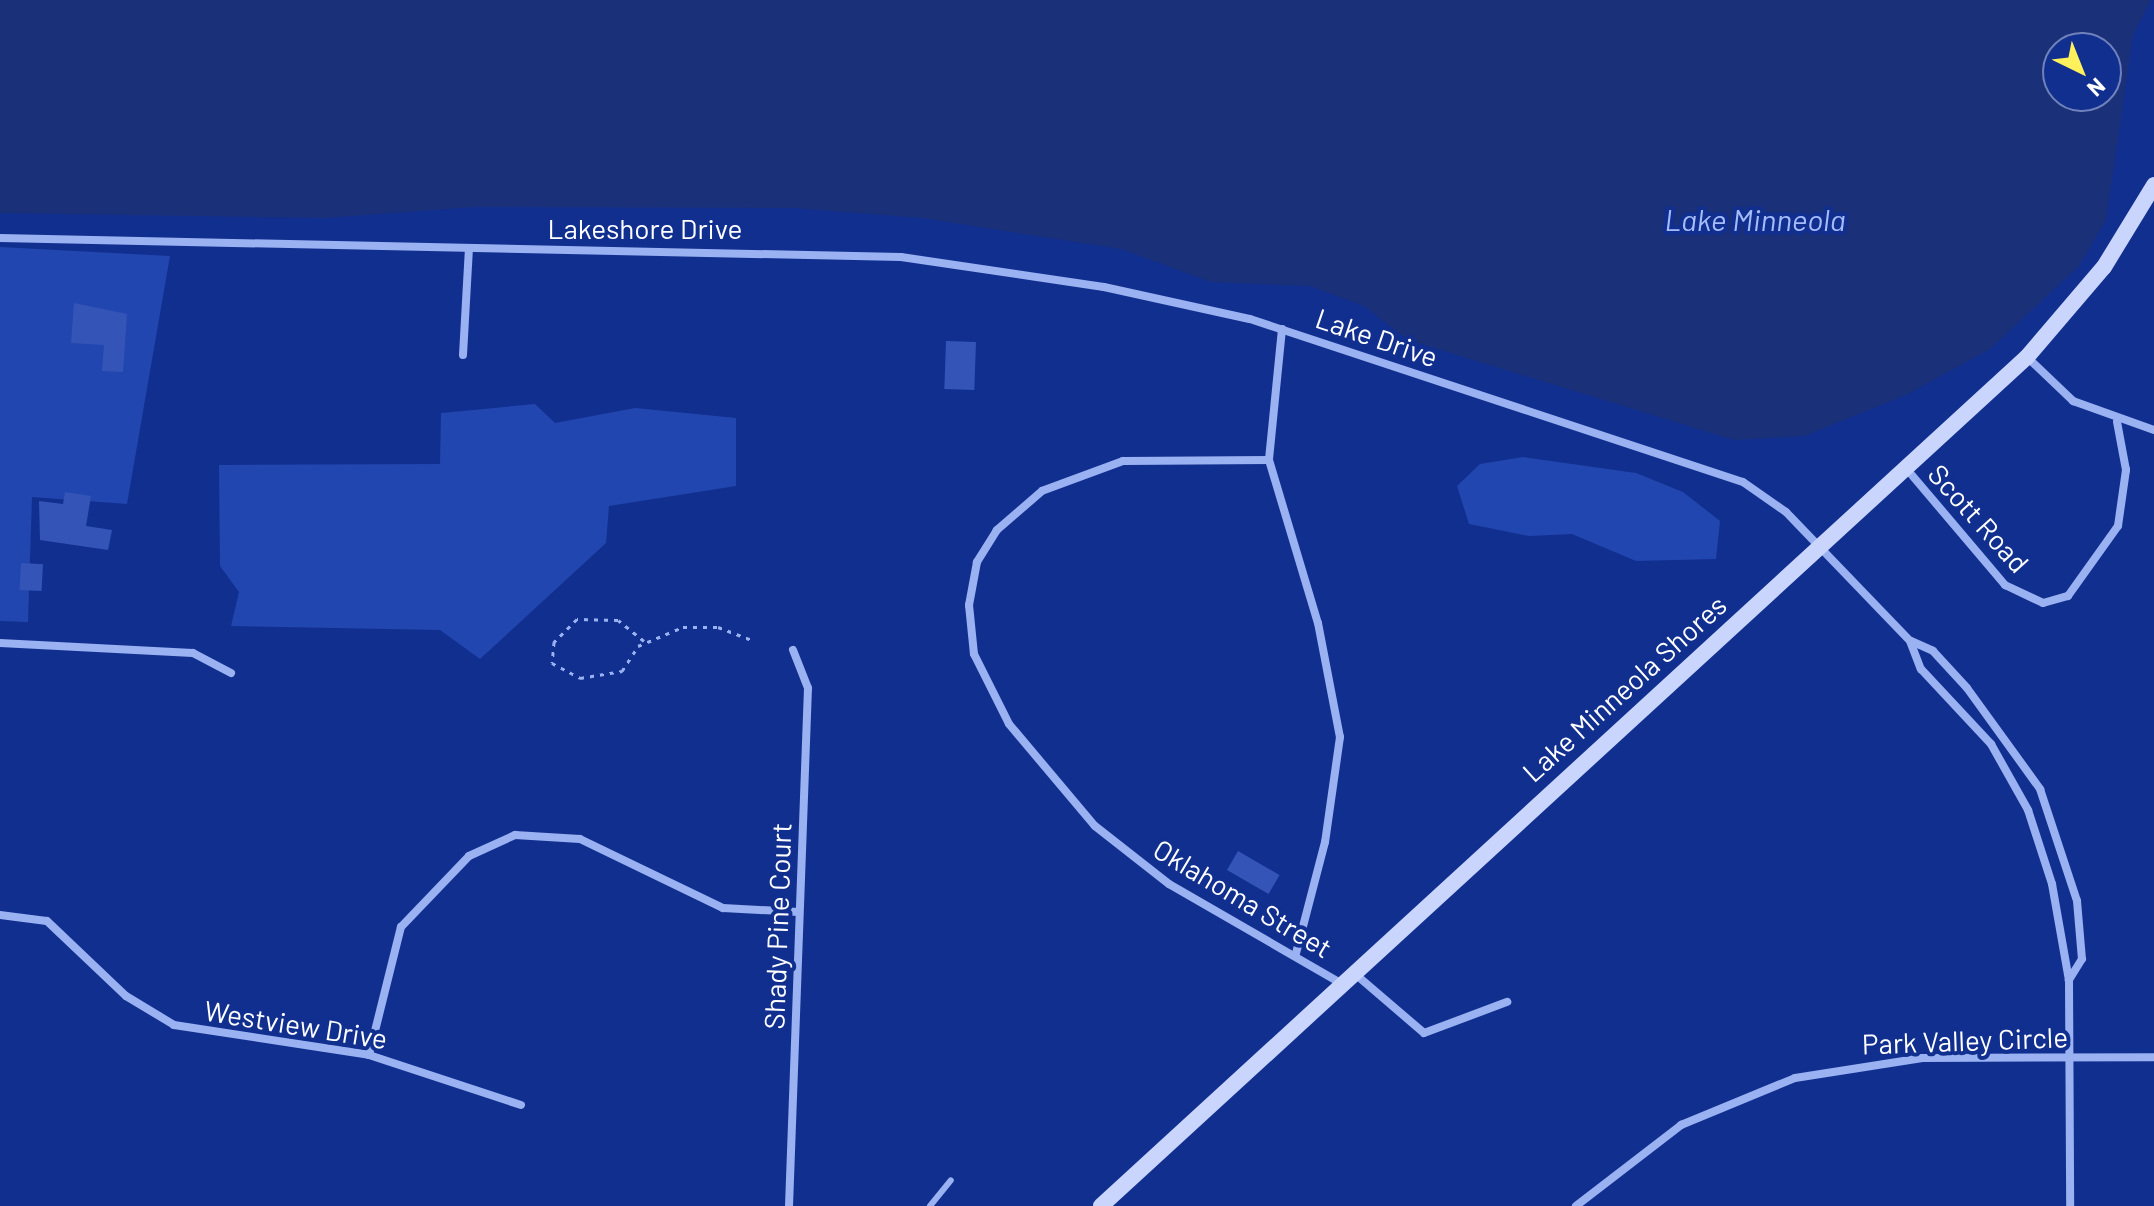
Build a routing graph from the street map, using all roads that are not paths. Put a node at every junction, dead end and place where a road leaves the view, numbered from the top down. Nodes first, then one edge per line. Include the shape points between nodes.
1 (2154, 185) edge
2 (0, 238) edge
3 (469, 249) junction
4 (1282, 329) junction
5 (463, 355) dead end
6 (2027, 357) junction
7 (2117, 422) junction
8 (2154, 430) edge
9 (1269, 460) junction
10 (1905, 467) junction
11 (1820, 545) junction
12 (1910, 641) junction
13 (0, 643) edge
14 (793, 650) dead end
15 (231, 673) dead end
16 (2046, 802) junction
17 (2028, 810) junction
18 (2076, 897) junction
19 (2056, 900) junction
20 (799, 912) junction
21 (0, 915) edge
22 (1296, 953) junction
23 (1348, 978) junction
24 (2069, 980) junction
25 (1507, 1002) dead end
26 (369, 1055) junction
27 (2073, 1057) junction
28 (2154, 1057) edge
29 (521, 1105) dead end
30 (951, 1180) dead end
31 (789, 1206) edge
32 (930, 1206) edge
33 (1101, 1206) edge
34 (1576, 1206) edge
35 (2070, 1206) edge

1 - 6 main road, Lake Minneola Shores via 2104,267
2 - 3 street, Lakeshore Drive
3 - 4 street, Lakeshore Drive via 901,257 1104,287
3 - 5 street
4 - 9 street, Lake Drive
4 - 11 street, Lake Drive via 1703,464 1765,495
6 - 7 street via 2073,401
6 - 10 main road, Lake Minneola Shores
7 - 8 street
7 - 10 street, Scott Road via 2126,470 2118,526 2068,596 2043,603 2005,585
9 - 22 street, Lake Drive via 1318,623 1340,737 1325,842
9 - 22 street, Oklahoma Street via 1123,461 1071,475 997,530 977,562 969,605 984,684 1086,816 1169,884
10 - 11 main road, Lake Minneola Shores
11 - 12 street, Lake Drive
11 - 23 main road, Lake Minneola Shores
12 - 16 street via 1933,651 2000,726
12 - 17 street via 1921,669 1991,744
13 - 15 street via 193,653
14 - 20 street, Shady Pine Court via 808,688
16 - 17 street
16 - 18 street
17 - 19 street
18 - 19 street
18 - 24 street via 2082,959
19 - 24 street
20 - 26 street via 723,908 580,839 515,835 469,856 401,927
20 - 31 street, Shady Pine Court
21 - 26 street, Westview Drive via 47,921 126,996 174,1025
22 - 23 street, Oklahoma Street
23 - 25 street, Oklahoma Street via 1424,1033
23 - 33 main road, Lake Minneola Shores
24 - 27 street
26 - 29 street, Westview Drive
27 - 28 street, Park Valley Circle
27 - 34 street, Park Valley Circle via 1922,1058 1795,1078 1681,1125
27 - 35 street
30 - 32 lane

